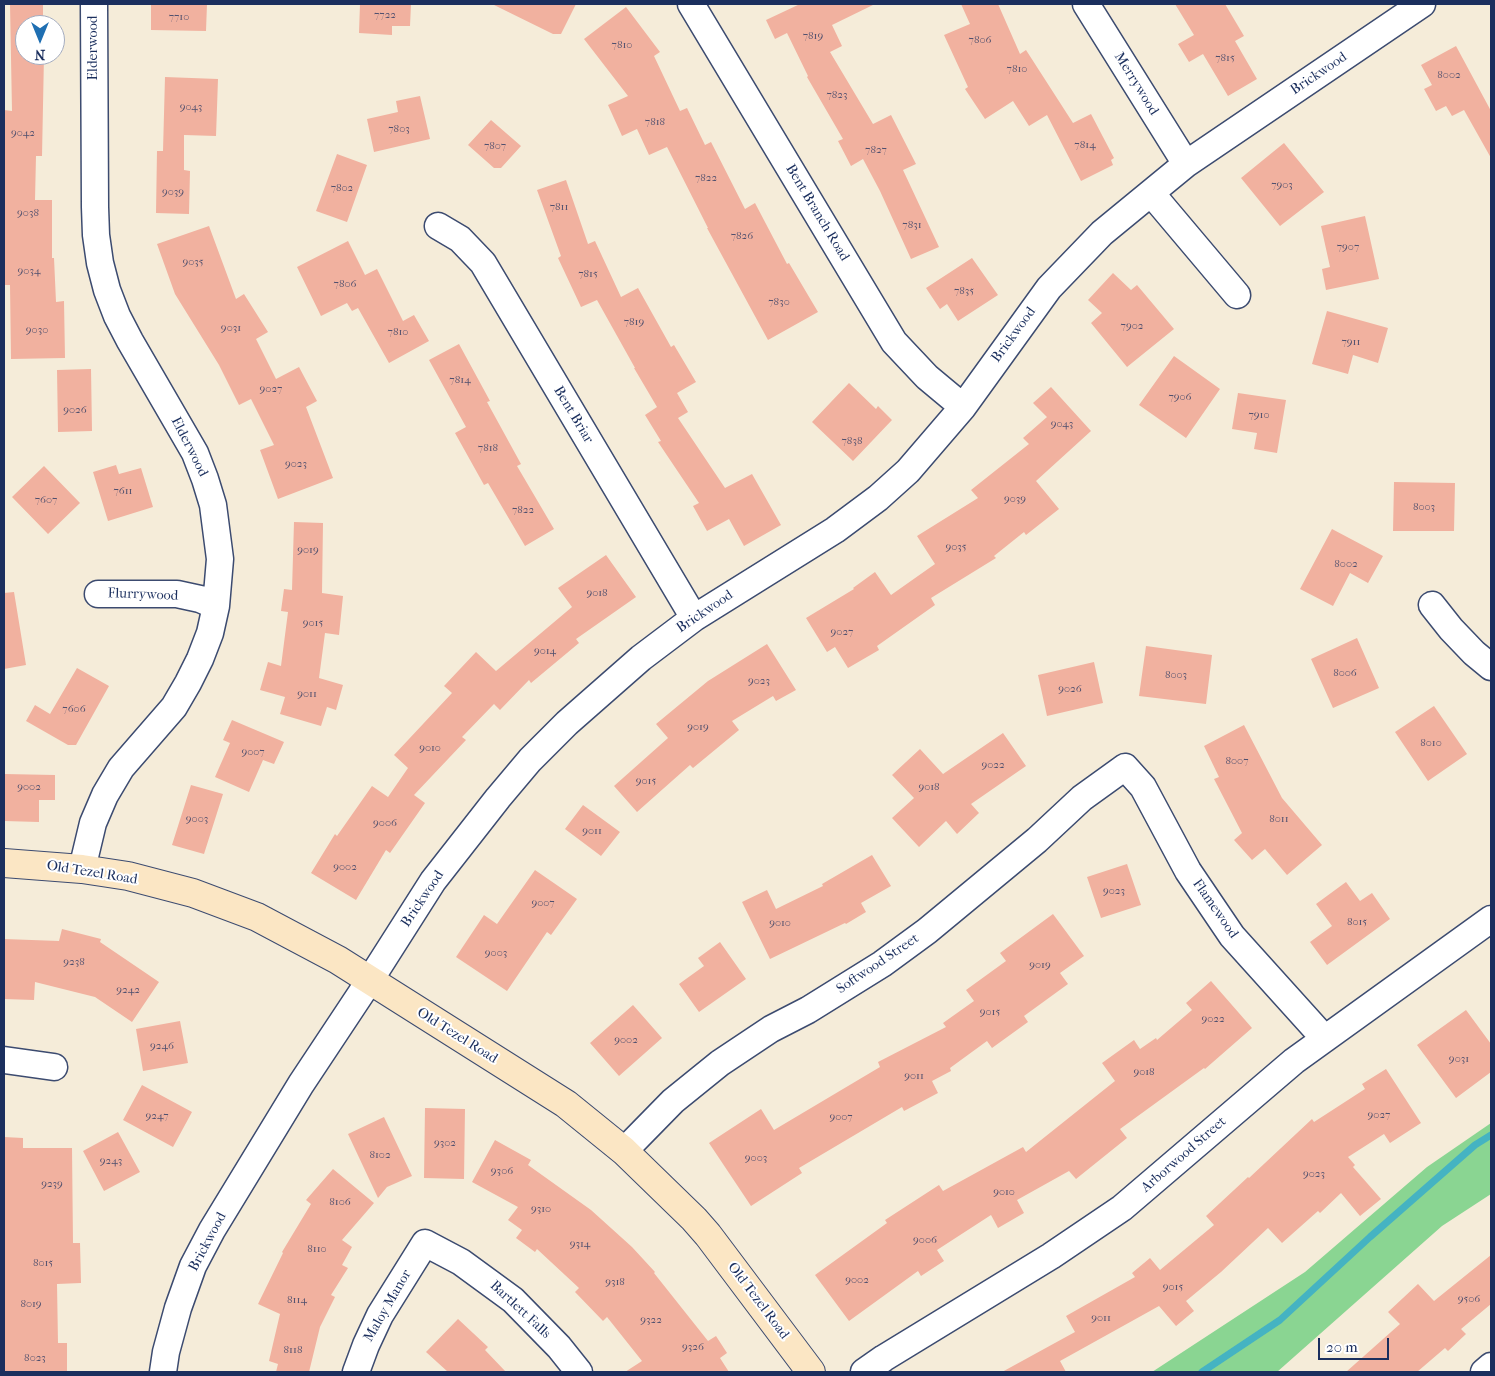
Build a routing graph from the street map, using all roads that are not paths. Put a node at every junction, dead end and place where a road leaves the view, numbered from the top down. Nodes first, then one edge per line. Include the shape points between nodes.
1 (94, 4) edge
2 (691, 4) edge
3 (1086, 4) edge
4 (1422, 4) edge
5 (1186, 164) junction
6 (1151, 193) junction
7 (438, 226) dead end
8 (1237, 295) dead end
9 (963, 407) junction
10 (98, 594) dead end
11 (1432, 605) dead end
12 (216, 606) junction
13 (694, 618) junction
14 (1491, 667) edge
15 (1125, 767) joint
16 (4, 863) edge
17 (82, 869) junction
18 (1491, 919) edge
19 (370, 980) junction
20 (1324, 1038) junction
21 (4, 1060) edge
22 (54, 1067) dead end
23 (624, 1150) junction
24 (425, 1243) joint
25 (1491, 1366) edge
26 (163, 1372) edge
27 (356, 1372) edge
28 (579, 1372) edge
29 (811, 1372) edge
30 (864, 1372) edge
31 (1484, 1372) edge

1 - 12 street, Elderwood via 95,207 100,262 117,316 196,453 205,479 218,531 220,558
2 - 9 street, Bent Branch Road via 894,342 927,377
3 - 5 street, Merrywood
4 - 5 street, Brickwood
5 - 6 street, Brickwood
6 - 8 street
6 - 9 street, Brickwood via 1102,233 1049,288
7 - 13 street, Bent Briar via 460,239 483,263
9 - 13 street, Brickwood via 908,471 878,498 836,530
10 - 12 street, Flurrywood via 177,594
11 - 14 street via 1451,629
12 - 17 street, Elderwood via 206,642 188,683 174,706 121,768 104,795 93,823
13 - 19 street, Brickwood via 641,658 530,760 433,881
15 - 20 street, Flamewood via 1143,787 1188,872 1232,936
15 - 23 street, Softwood Street via 1082,798 1037,840 882,964 720,1063 673,1101
16 - 17 street, Old Tezel Road
17 - 19 street, Old Tezel Road via 128,876 193,894 257,917
18 - 20 street, Arborwood Street
19 - 23 street, Old Tezel Road via 566,1104
19 - 26 street, Brickwood via 301,1084 212,1230 193,1266 178,1308
20 - 30 street, Arborwood Street via 1122,1208
21 - 22 street
23 - 29 street, Old Tezel Road via 708,1235
24 - 27 street, Maloy Manor via 380,1316
24 - 28 street, Bartlett Falls via 461,1262 512,1300 559,1346
25 - 31 street

